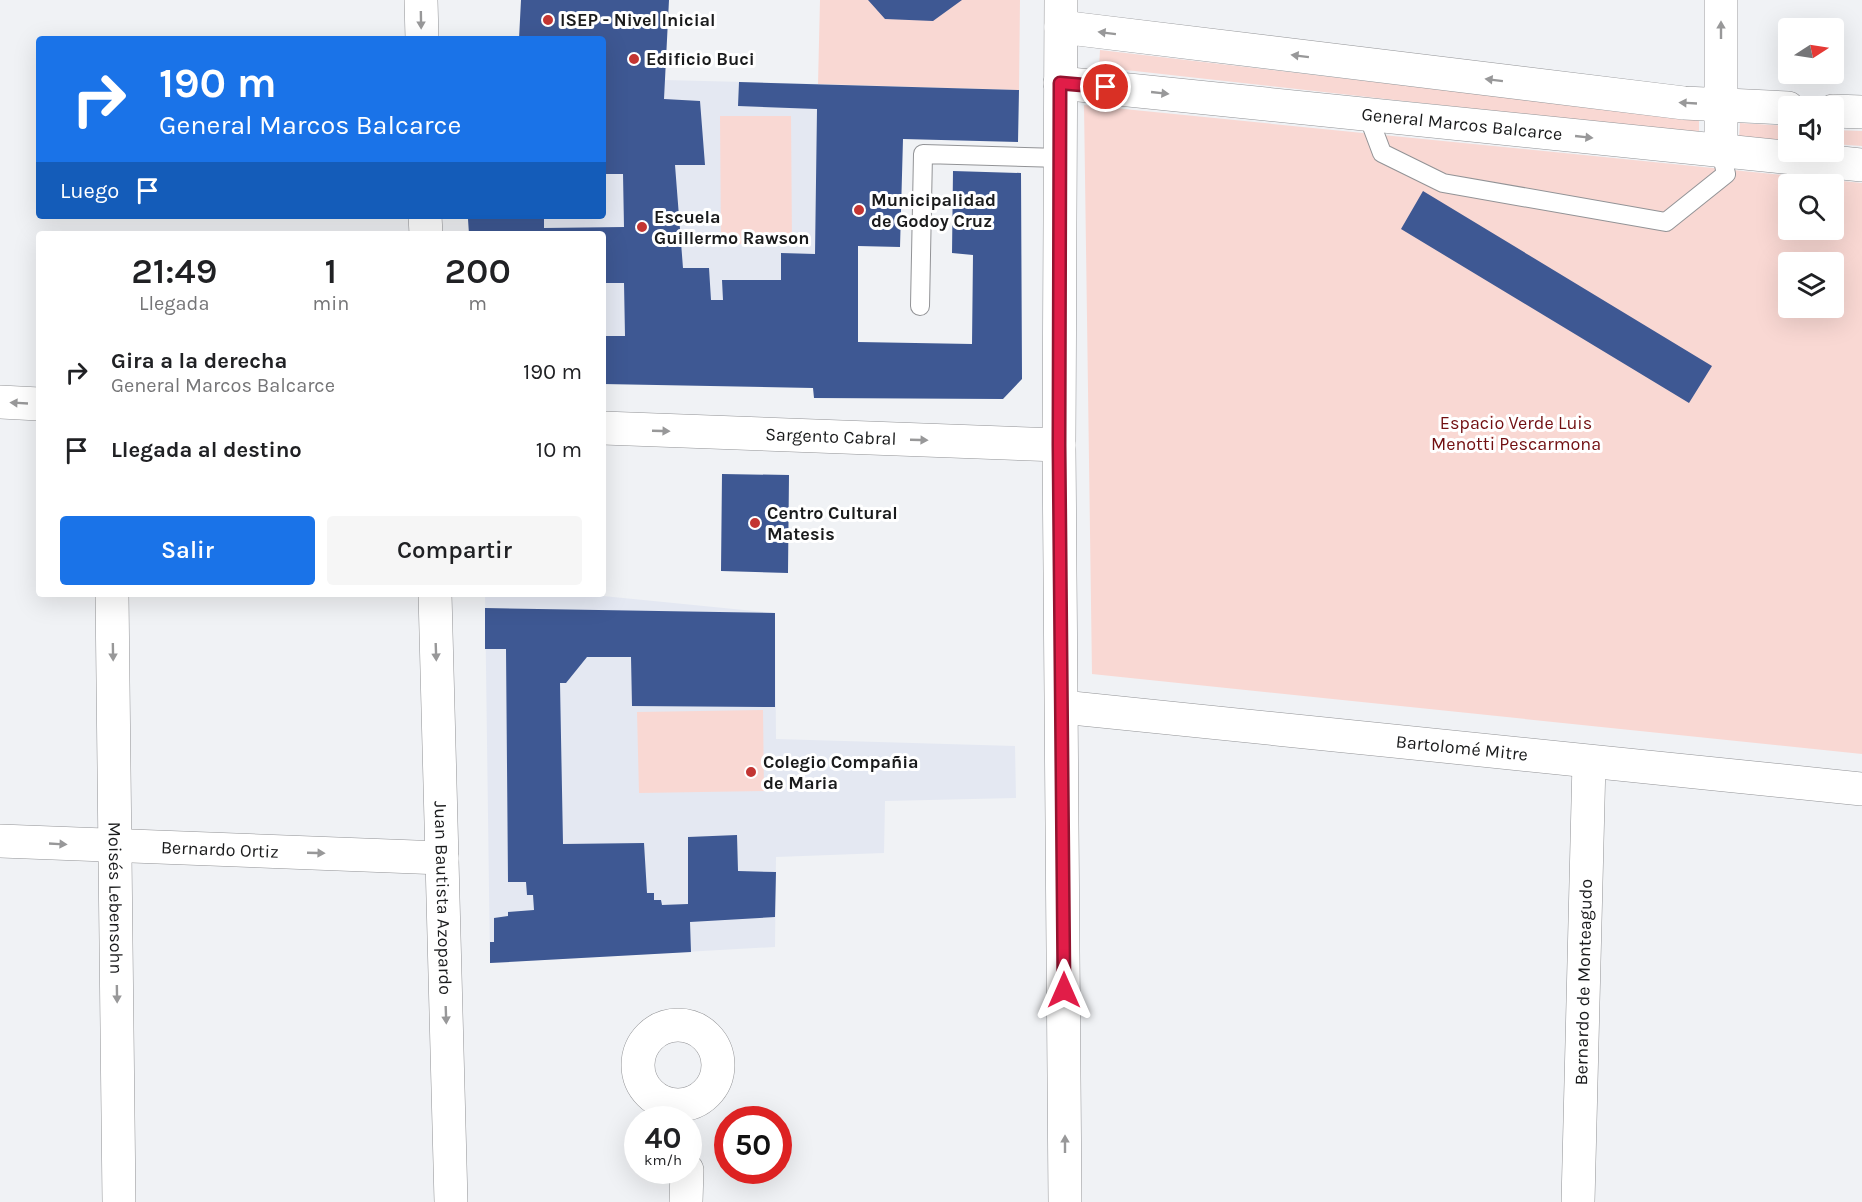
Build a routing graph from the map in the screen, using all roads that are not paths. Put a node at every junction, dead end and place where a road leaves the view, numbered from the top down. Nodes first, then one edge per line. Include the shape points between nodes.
1 (421, 0) edge
2 (1721, 0) edge
3 (1061, 13) edge
4 (422, 36) edge
5 (1060, 83) junction
6 (1722, 104) junction
7 (1778, 107) edge
8 (1844, 111) edge
9 (1862, 112) edge
10 (1367, 113) junction
11 (1721, 151) junction
12 (1060, 158) junction
13 (1862, 165) edge
14 (920, 306) dead end
15 (0, 402) edge
16 (36, 404) edge
17 (606, 428) edge
18 (1059, 445) junction
19 (112, 597) edge
20 (435, 597) edge
21 (1062, 707) junction
22 (1589, 762) junction
23 (1862, 789) edge
24 (0, 841) edge
25 (115, 846) junction
26 (442, 858) junction
27 (687, 1184) edge
28 (119, 1202) edge
29 (451, 1202) edge
30 (686, 1202) edge
31 (1065, 1202) edge
32 (1578, 1202) edge

1 -> 4 street
6 -> 2 street
3 - 5 street
6 -> 3 street via 1684,103
5 -> 10 street, General Marcos Balcarce
5 - 12 street
6 - 7 street
6 - 11 street
8 - 9 street
10 -> 11 street, General Marcos Balcarce
10 - 11 lane via 1382,153 1443,183 1666,222 1726,174
11 - 13 street, General Marcos Balcarce
12 - 14 lane via 923,154
12 - 18 street
16 -> 15 street
17 -> 18 street, Sargento Cabral
18 - 21 street
19 -> 25 street, Moisés Lebensohn
20 -> 26 street, Juan Bautista Azopardo
21 - 22 street, Bartolomé Mitre
31 -> 21 street
22 - 23 street, Bartolomé Mitre
22 - 32 street, Bernardo de Monteagudo
24 -> 25 street, Bernardo Ortiz
25 -> 26 street, Bernardo Ortiz
25 -> 28 street, Moisés Lebensohn
26 -> 29 street, Juan Bautista Azopardo
27 - 30 street

